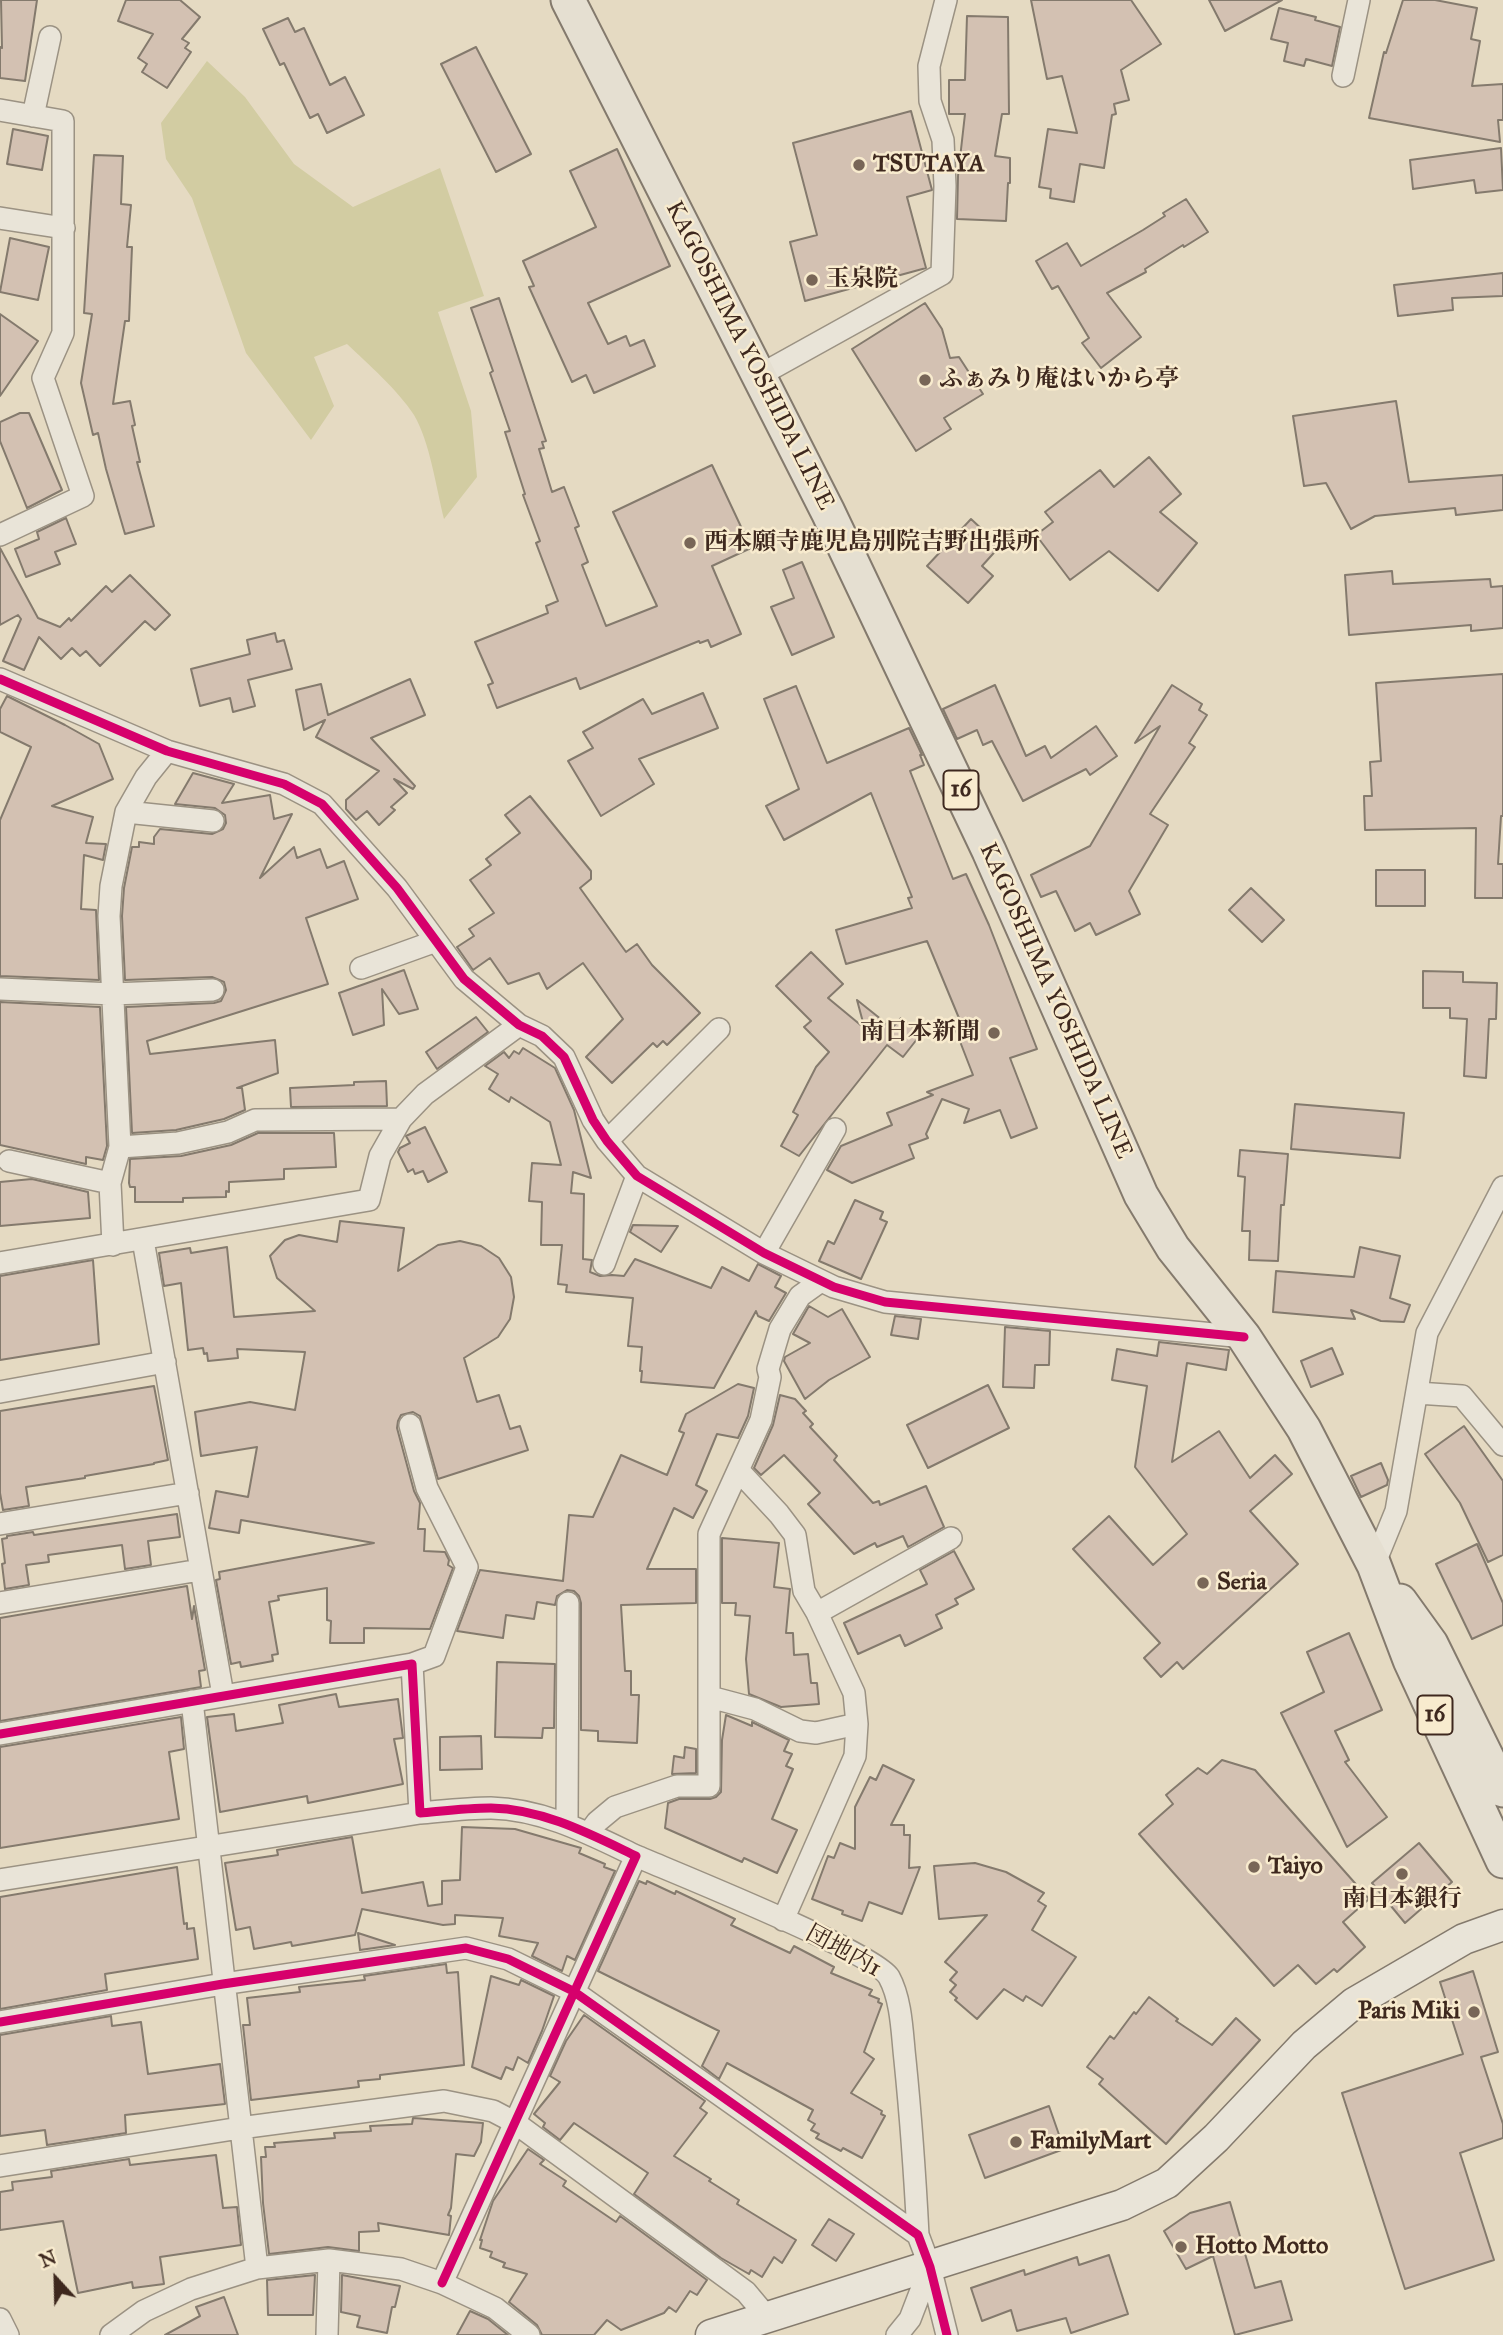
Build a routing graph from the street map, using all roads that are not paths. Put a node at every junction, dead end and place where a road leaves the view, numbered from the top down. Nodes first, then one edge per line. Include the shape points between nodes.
1 (568, 0) edge
2 (946, 0) edge
3 (1359, 0) edge
4 (50, 37) dead end
5 (1343, 76) dead end
6 (0, 110) edge
7 (33, 116) junction
8 (0, 218) edge
9 (64, 228) junction
10 (760, 375) junction
11 (0, 535) edge
12 (0, 679) edge
13 (167, 751) junction
14 (126, 812) junction
15 (213, 821) dead end
16 (436, 941) junction
17 (361, 968) dead end
18 (0, 989) edge
19 (213, 990) dead end
20 (113, 994) junction
21 (519, 1025) junction
22 (719, 1029) dead end
23 (401, 1119) junction
24 (835, 1129) dead end
25 (607, 1140) junction
26 (120, 1147) junction
27 (9, 1161) dead end
28 (637, 1176) junction
29 (110, 1183) junction
30 (1503, 1187) edge
31 (143, 1240) junction
32 (113, 1245) junction
33 (764, 1253) junction
34 (0, 1264) edge
35 (604, 1264) dead end
36 (821, 1281) junction
37 (1244, 1337) junction
38 (165, 1362) junction
39 (0, 1392) edge
40 (1417, 1394) junction
41 (410, 1425) dead end
42 (1503, 1445) edge
43 (739, 1471) junction
44 (188, 1493) junction
45 (0, 1524) edge
46 (951, 1538) dead end
47 (1374, 1565) junction
48 (201, 1570) junction
49 (0, 1603) edge
50 (568, 1603) dead end
51 (817, 1613) junction
52 (412, 1664) junction
53 (223, 1695) junction
54 (710, 1697) junction
55 (192, 1700) junction
56 (858, 1724) junction
57 (0, 1734) edge
58 (1503, 1790) edge
59 (420, 1813) junction
60 (567, 1823) junction
61 (589, 1833) junction
62 (208, 1846) junction
63 (636, 1856) junction
64 (1503, 1861) edge
65 (0, 1880) edge
66 (783, 1920) junction
67 (1503, 1925) edge
68 (223, 1984) junction
69 (573, 1991) junction
70 (0, 2022) edge
71 (514, 2122) junction
72 (240, 2128) junction
73 (0, 2166) edge
74 (918, 2235) junction
75 (329, 2260) junction
76 (930, 2267) junction
77 (257, 2268) junction
78 (442, 2283) junction
79 (767, 2317) junction
80 (0, 2319) edge
81 (8, 2335) edge
82 (111, 2335) edge
83 (327, 2335) edge
84 (528, 2335) edge
85 (711, 2335) edge
86 (897, 2335) edge
87 (947, 2335) edge

1 - 10 main road, KAGOSHIMA YOSHIDA LINE / 16
2 - 10 street via 929,66 930,101 943,140 942,274
3 - 5 street
4 - 7 street
6 - 7 street
7 - 9 street via 63,121
8 - 9 street
9 - 11 street via 62,333 43,378 83,496
10 - 37 main road, KAGOSHIMA YOSHIDA LINE / 16 via 989,851 1141,1195 1173,1248
12 - 13 street
13 - 14 street
13 - 16 street via 284,784 322,804 397,888
14 - 15 street
14 - 20 street via 111,886
16 - 17 street
16 - 21 street via 464,979
18 - 20 street
19 - 20 street
20 - 26 street
21 - 23 street via 425,1094
21 - 25 street via 542,1036 564,1057
22 - 25 street
23 - 26 street via 255,1120 228,1132 178,1143
23 - 31 street via 380,1156 369,1200
24 - 33 street
25 - 28 street
26 - 29 street
27 - 29 street
28 - 33 street
28 - 35 street
29 - 32 street
30 - 40 street via 1427,1333
31 - 32 street
31 - 38 street
32 - 34 street
33 - 36 street
36 - 37 street via 884,1302
36 - 43 street via 800,1296 780,1329 768,1369 761,1420
37 - 47 main road, KAGOSHIMA YOSHIDA LINE / 16 via 1304,1430
38 - 39 street
38 - 44 street
40 - 42 street via 1462,1396
40 - 47 street via 1396,1511
41 - 52 street via 427,1488 467,1567 434,1656
43 - 51 street via 795,1535 804,1591
43 - 54 street via 709,1534
44 - 45 street
44 - 48 street
46 - 51 street
47 - 58 main road, KAGOSHIMA YOSHIDA LINE / 16 via 1432,1644
47 - 64 main road, KAGOSHIMA YOSHIDA LINE / 16 via 1410,1660
48 - 49 street
48 - 53 street
50 - 60 street
51 - 56 street via 854,1693
52 - 53 street
52 - 59 street
53 - 55 street
54 - 56 street via 755,1709 800,1731 816,1733
54 - 61 street via 709,1786 677,1786 615,1807
55 - 57 street
55 - 62 street
56 - 66 street via 855,1756
59 - 60 street, 団地内1 via 492,1808
59 - 62 street, 団地内1
60 - 61 street, 団地内1
61 - 63 street, 団地内1
62 - 65 street, 団地内1
62 - 68 street
63 - 66 street, 団地内1
63 - 69 street
66 - 74 street, 団地内1 via 869,1961 888,1976 899,2011
67 - 76 street via 1464,1939 1354,2003 1304,2045 1167,2183 1122,2205
68 - 69 street via 466,1948 508,1959
68 - 70 street
68 - 72 street
69 - 71 street
69 - 74 street
71 - 72 street via 493,2110 444,2101
71 - 78 street
71 - 79 street via 746,2292
72 - 73 street
72 - 77 street
74 - 76 street, 団地内1
75 - 77 street
75 - 78 street via 401,2269
75 - 83 street
76 - 79 street
76 - 86 street via 910,2319
76 - 87 street, 団地内1
77 - 82 street via 191,2289 145,2311
78 - 84 street via 495,2308
79 - 85 street
80 - 81 street

